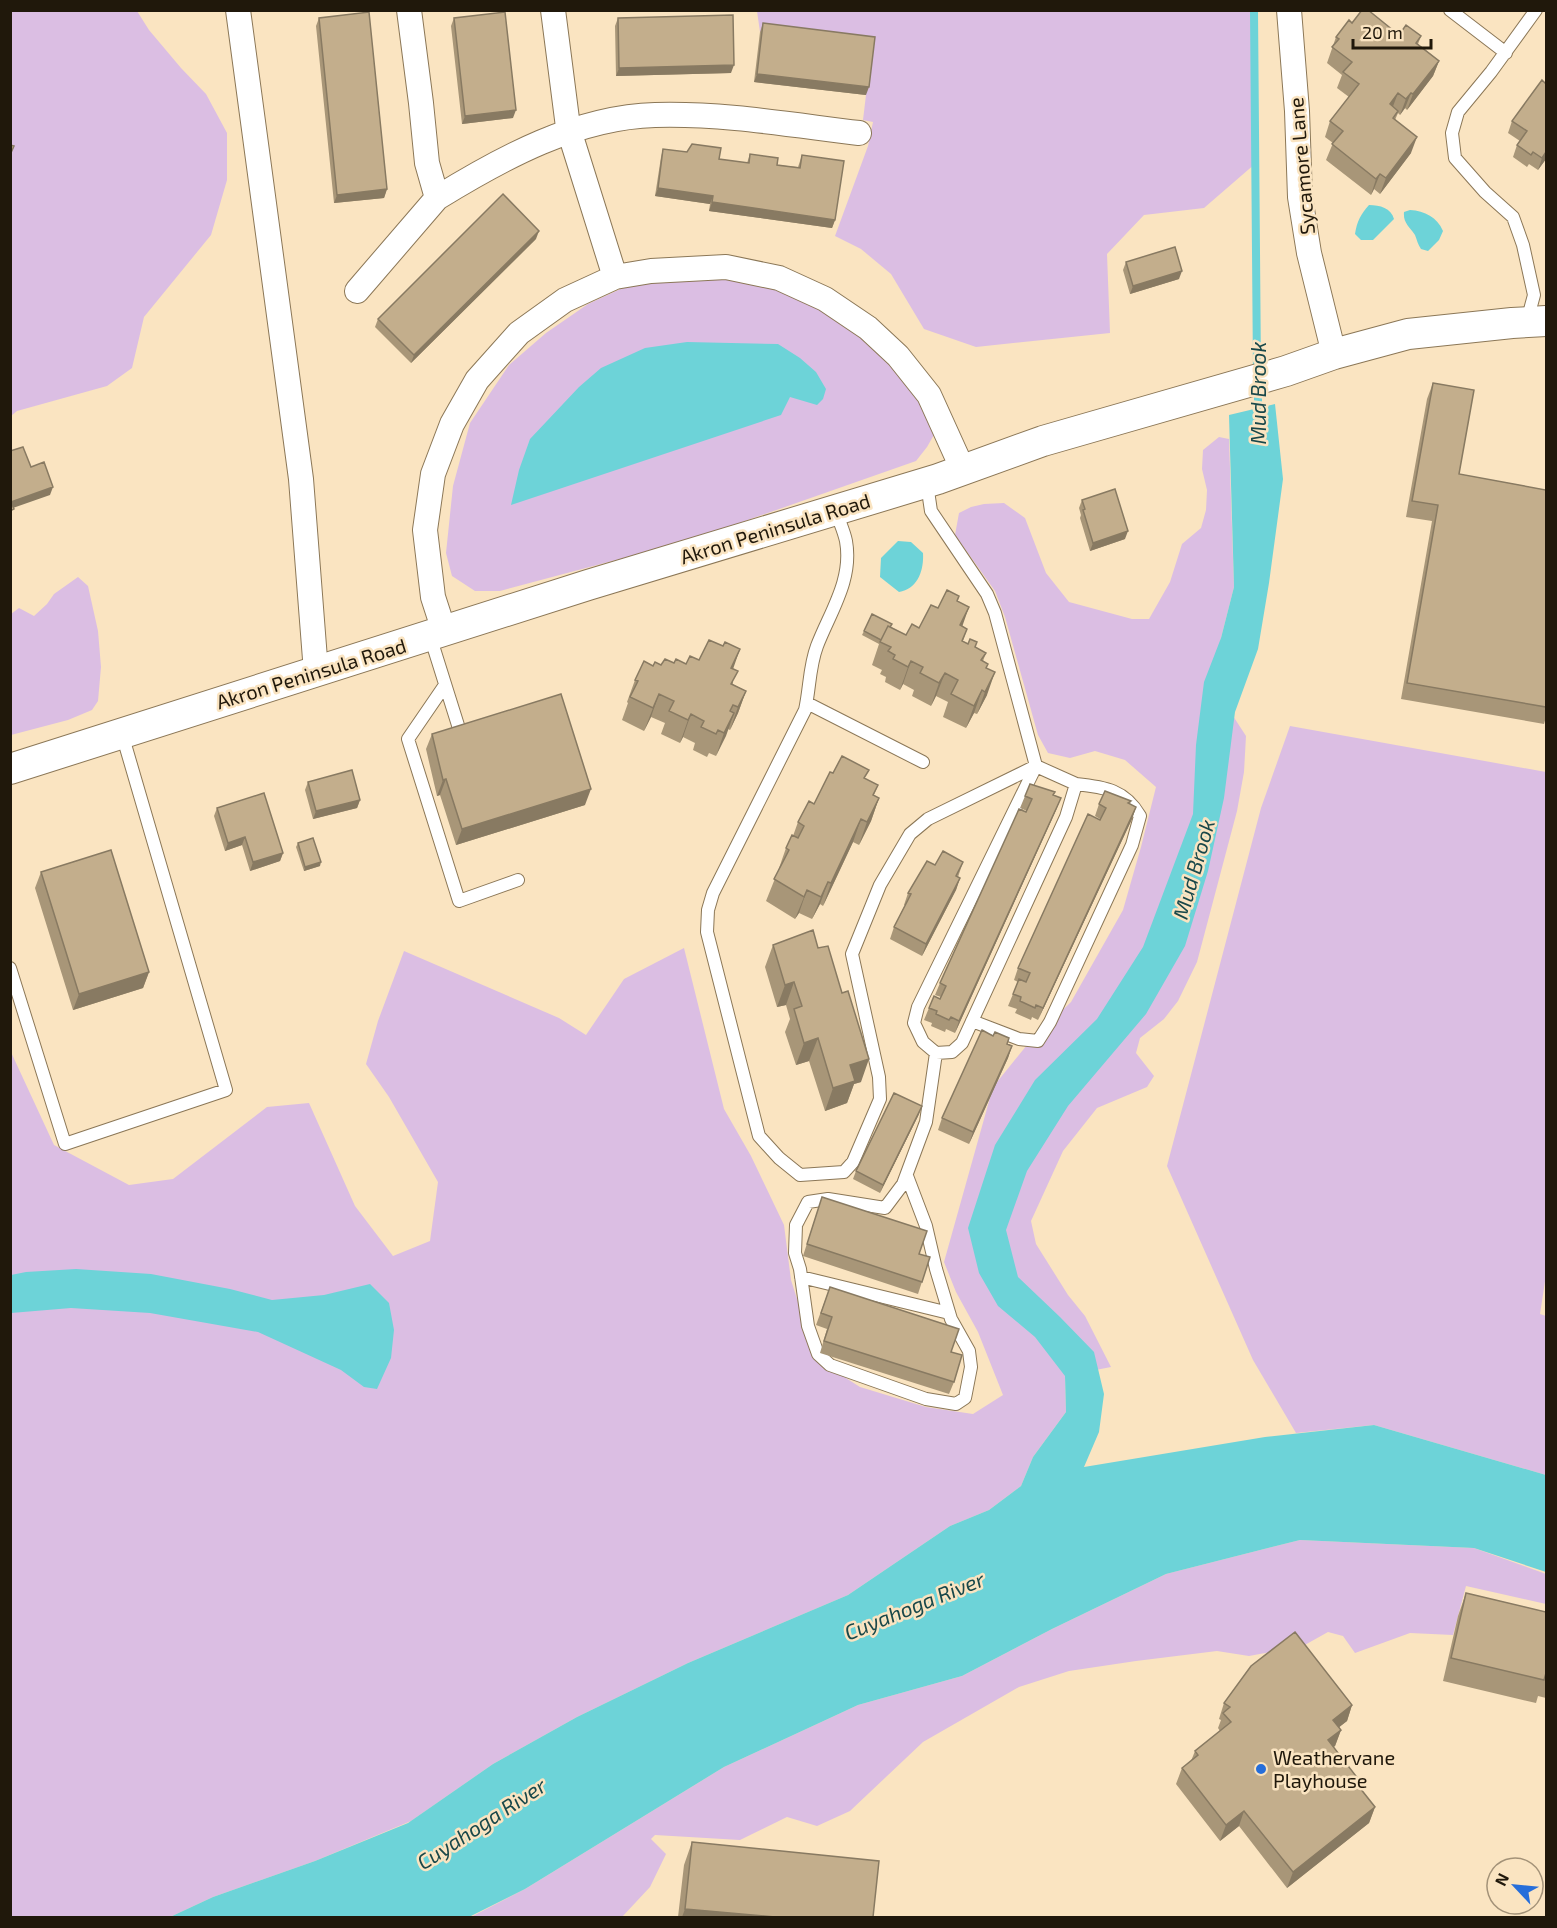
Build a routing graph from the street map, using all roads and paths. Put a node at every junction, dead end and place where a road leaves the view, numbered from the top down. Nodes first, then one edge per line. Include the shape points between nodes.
1 (238, 10) edge
2 (409, 10) edge
3 (553, 10) edge
4 (1289, 10) edge
5 (1450, 10) edge
6 (1536, 10) edge
7 (1506, 52) junction
8 (569, 131) junction
9 (860, 133) dead end
10 (436, 198) junction
11 (615, 277) junction
12 (357, 291) dead end
13 (1537, 321) edge
14 (1334, 354) junction
15 (963, 470) junction
16 (927, 482) junction
17 (836, 510) junction
18 (437, 634) junction
19 (316, 672) junction
20 (445, 685) junction
21 (807, 703) junction
22 (122, 733) junction
23 (462, 738) edge
24 (922, 762) dead end
25 (1036, 766) junction
26 (10, 769) edge
27 (1076, 784) junction
28 (518, 880) dead end
29 (10, 968) edge
30 (972, 1021) junction
31 (936, 1053) junction
32 (907, 1176) junction
33 (801, 1277) junction
34 (949, 1313) junction

1 - 19 street via 301,479
2 - 10 street via 427,164
3 - 8 street
4 - 14 street, Sycamore Lane via 1300,197 1309,253
5 - 7 lane
6 - 7 lane
7 - 13 lane via 1458,112 1452,134 1455,158 1513,217 1523,245
8 - 9 street via 654,114
8 - 10 street via 525,148
8 - 11 street
10 - 12 street
11 - 15 street via 726,267 779,278 825,299 868,328 898,356 929,395
11 - 18 street via 565,300 519,333 477,380 452,424 433,474 425,530
13 - 14 street, Akron Peninsula Road via 1408,334
14 - 15 street, Akron Peninsula Road via 1214,393 1042,441
15 - 16 street, Akron Peninsula Road
16 - 17 street, Akron Peninsula Road
16 - 25 lane via 931,511 987,594 995,613
17 - 18 street, Akron Peninsula Road
17 - 21 lane via 846,540 844,584 814,654
18 - 19 street, Akron Peninsula Road
18 - 20 lane
19 - 22 street, Akron Peninsula Road
20 - 23 lane
20 - 28 lane via 408,739 459,901
21 - 24 lane
21 - 25 lane via 713,894 707,932 759,1136 800,1175 844,1172 853,1162 880,1099 879,1077 852,954 886,875 910,834 928,819
22 - 26 street, Akron Peninsula Road
22 - 29 lane via 226,1090 65,1144
25 - 27 lane
25 - 31 lane via 918,1007 914,1023 923,1042
27 - 30 lane via 1066,817
27 - 30 lane via 1104,789 1132,802 1140,816 1132,845 1038,1041 1019,1039
30 - 31 lane via 962,1043 952,1052
31 - 32 lane via 926,1122
32 - 33 lane via 885,1208 828,1199 808,1202 796,1226 795,1253
32 - 34 lane via 926,1226
33 - 34 lane
33 - 34 lane via 808,1326 818,1354 831,1365 926,1399 956,1404 965,1398 969,1352

